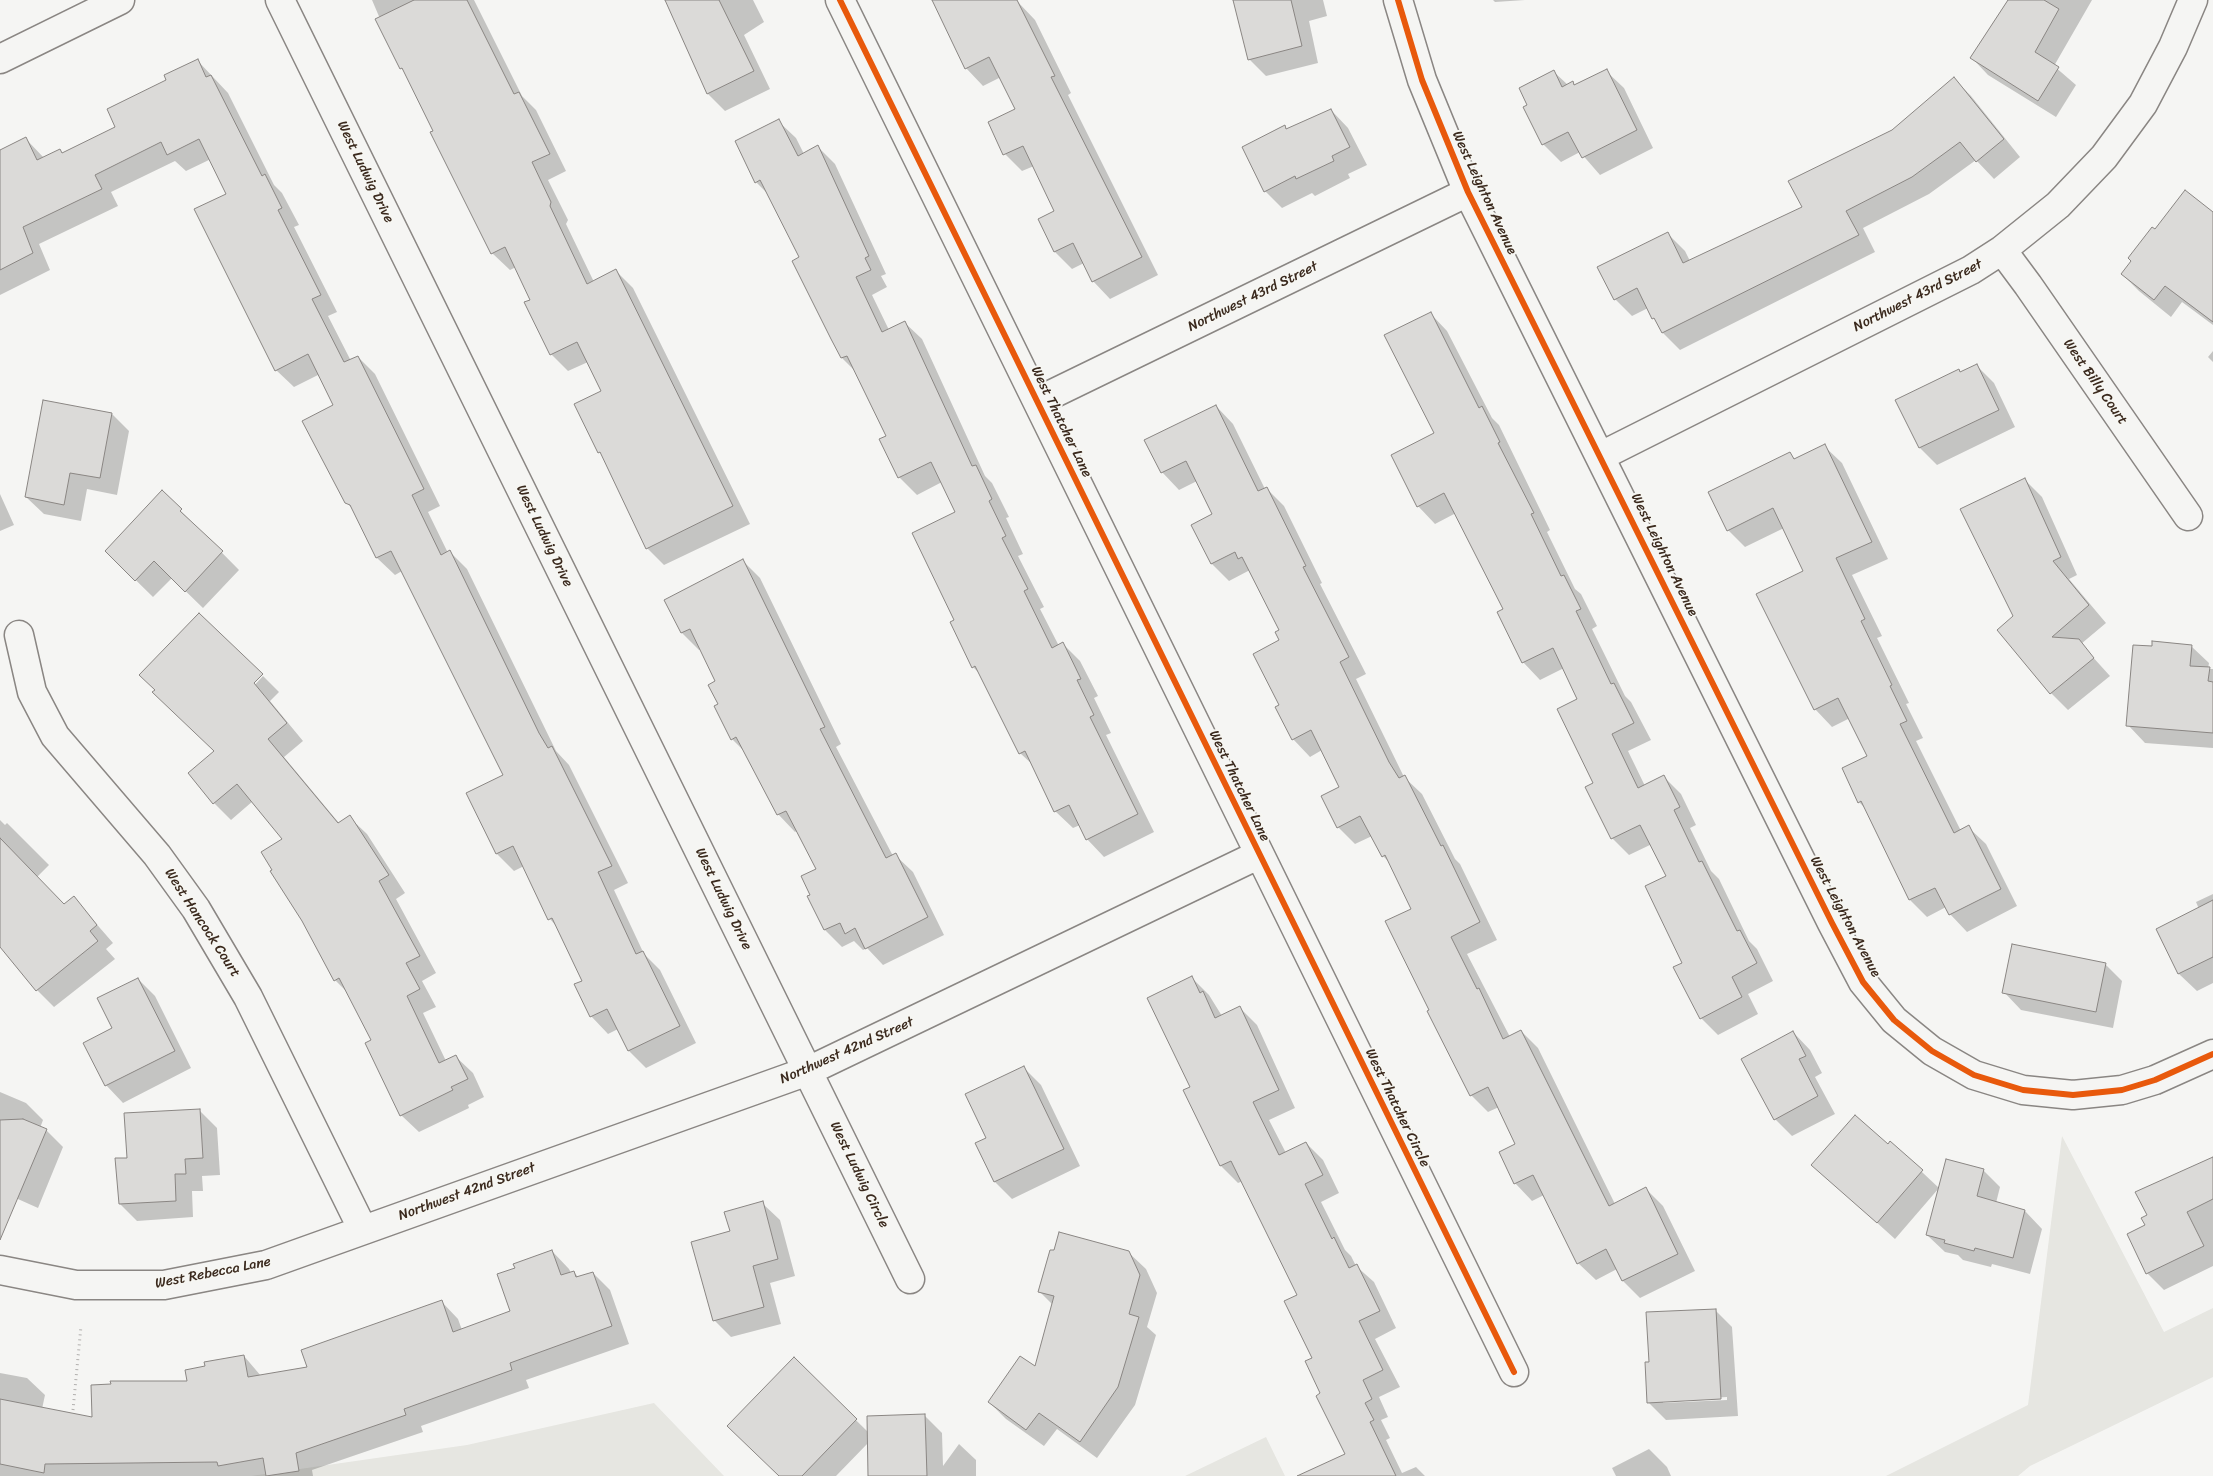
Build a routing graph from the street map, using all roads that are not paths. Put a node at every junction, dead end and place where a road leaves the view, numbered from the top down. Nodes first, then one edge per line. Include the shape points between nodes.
1 (120, 0) edge
2 (280, 0) edge
3 (840, 0) edge
4 (1398, 0) edge
5 (2193, 0) edge
6 (0, 59) edge
7 (1468, 192) junction
8 (2002, 250) junction
9 (1038, 401) junction
10 (1601, 456) junction
11 (2188, 516) dead end
12 (19, 634) dead end
13 (1258, 855) junction
14 (2213, 1054) edge
15 (808, 1071) junction
16 (363, 1230) junction
17 (0, 1270) edge
18 (910, 1279) dead end
19 (1514, 1372) dead end

1 - 6 street
2 - 15 street, West Ludwig Drive
3 - 9 street, West Thatcher Lane
4 - 7 street, West Leighton Avenue via 1422,80
5 - 8 street, Northwest 43rd Street via 2143,104 2104,157 2058,205
7 - 9 street, Northwest 43rd Street
7 - 10 street, West Leighton Avenue
8 - 10 street, Northwest 43rd Street via 1971,270
8 - 11 street, West Billy Court
9 - 13 street, West Thatcher Lane
10 - 14 street, West Leighton Avenue via 1832,923 1863,982 1894,1020 1932,1051 1974,1075 2023,1090 2073,1095 2122,1090
12 - 16 street, West Hancock Court via 32,692 54,736 157,855 196,909 248,997
13 - 15 street, Northwest 42nd Street
13 - 19 street, West Thatcher Circle
15 - 16 street, Northwest 42nd Street
15 - 18 street, West Ludwig Circle
16 - 17 street, West Rebecca Lane via 266,1265 164,1285 76,1285

